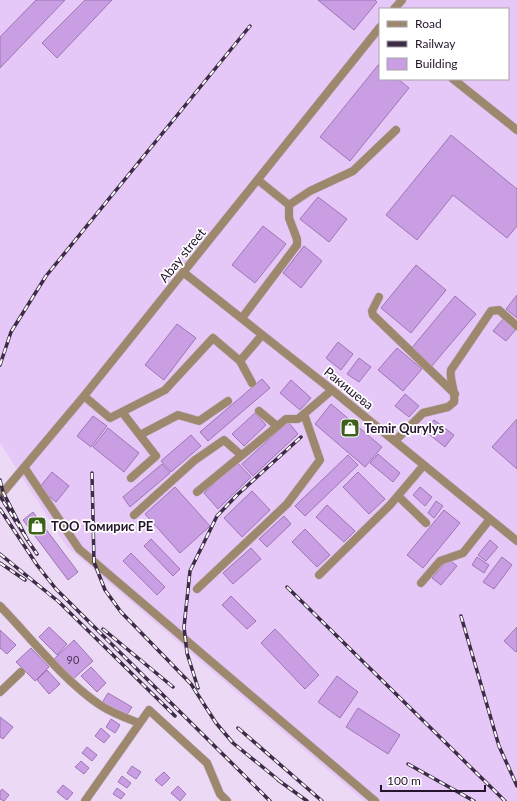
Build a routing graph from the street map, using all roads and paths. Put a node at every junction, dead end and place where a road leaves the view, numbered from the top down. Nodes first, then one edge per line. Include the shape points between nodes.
1 (402, 0) edge
2 (395, 8) edge
3 (379, 28) edge
4 (454, 80) edge
5 (396, 130) dead end
6 (517, 130) edge
7 (258, 180) junction
8 (289, 205) junction
9 (183, 272) junction
10 (379, 298) dead end
11 (242, 318) junction
12 (517, 326) edge
13 (262, 335) junction
14 (240, 361) junction
15 (252, 383) dead end
16 (332, 390) junction
17 (455, 395) junction
18 (84, 396) junction
19 (228, 401) dead end
20 (259, 411) dead end
21 (122, 412) junction
22 (304, 414) junction
23 (277, 426) junction
24 (140, 435) junction
25 (395, 441) junction
26 (242, 455) junction
27 (424, 465) junction
28 (24, 467) junction
29 (131, 478) dead end
30 (197, 492) dead end
31 (0, 496) edge
32 (398, 496) junction
33 (134, 515) dead end
34 (490, 520) junction
35 (426, 523) dead end
36 (517, 541) edge
37 (319, 574) dead end
38 (421, 583) dead end
39 (197, 589) dead end
40 (0, 606) edge
41 (21, 672) dead end
42 (0, 692) edge
43 (139, 723) junction
44 (84, 801) edge
45 (227, 801) edge
46 (375, 801) edge

1 - 2 street
3 - 7 street, Abay street
4 - 6 street
5 - 8 street via 353,171 310,190
7 - 8 street
7 - 9 street, Abay street
8 - 11 street via 289,218 298,239 297,245
9 - 11 street, Ракишева
9 - 18 street, Abay street
10 - 17 street via 372,311 373,315
11 - 13 street, Ракишева
12 - 17 street via 499,310 491,311 452,370 450,377
13 - 14 street
13 - 16 street, Ракишева
14 - 15 street
14 - 21 street via 213,338 165,390
16 - 22 street
16 - 25 street, Ракишева
17 - 25 street via 454,402 448,407 423,412
18 - 21 street via 110,418
18 - 28 street, Abay street
19 - 24 street via 199,421 178,415
20 - 23 street
21 - 24 street
22 - 23 street via 298,419 286,419
22 - 39 street via 320,460 287,504
23 - 26 street
24 - 29 street via 156,456
25 - 27 street, Ракишева
26 - 30 street
26 - 33 street via 224,440 195,460
27 - 32 street
27 - 34 street, Ракишева
28 - 31 street, Abay street
28 - 46 street via 79,549
32 - 35 street
32 - 37 street
34 - 36 street, Ракишева
34 - 38 street via 463,553 440,561
40 - 43 street via 72,683 101,705
41 - 42 street
43 - 44 street
43 - 45 street via 149,710 207,763 220,794

